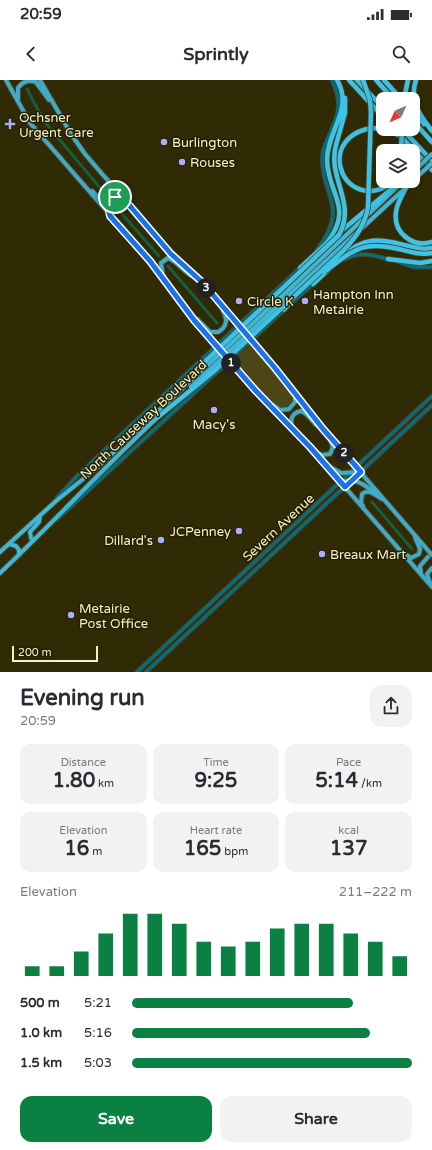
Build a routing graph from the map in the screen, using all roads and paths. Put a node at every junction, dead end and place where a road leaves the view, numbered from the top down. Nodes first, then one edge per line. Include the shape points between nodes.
1 (6, 80) edge
2 (40, 80) edge
3 (332, 80) edge
4 (338, 80) edge
5 (348, 80) edge
6 (357, 80) edge
7 (364, 80) edge
8 (376, 80) edge
9 (384, 80) edge
10 (408, 80) edge
11 (416, 80) edge
12 (387, 92) edge
13 (395, 92) edge
14 (405, 92) edge
15 (376, 100) edge
16 (52, 102) junction
17 (376, 110) edge
18 (23, 113) junction
19 (420, 119) edge
20 (376, 128) edge
21 (420, 129) edge
22 (432, 132) edge
23 (398, 136) edge
24 (408, 136) edge
25 (402, 138) joint
26 (432, 142) edge
27 (432, 154) edge
28 (432, 162) edge
29 (420, 165) edge
30 (432, 170) edge
31 (420, 174) edge
32 (108, 180) junction
33 (86, 188) junction
34 (383, 188) edge
35 (395, 188) edge
36 (405, 188) edge
37 (406, 188) edge
38 (130, 206) junction
39 (370, 209) junction
40 (110, 216) junction
41 (432, 242) edge
42 (326, 244) junction
43 (432, 248) edge
44 (432, 253) edge
45 (310, 258) junction
46 (388, 259) junction
47 (432, 261) edge
48 (324, 263) junction
49 (432, 267) edge
50 (300, 268) joint
51 (197, 278) junction
52 (165, 282) junction
53 (313, 284) junction
54 (306, 285) junction
55 (283, 297) junction
56 (219, 303) junction
57 (284, 310) junction
58 (187, 312) junction
59 (238, 325) junction
60 (251, 340) junction
61 (217, 346) junction
62 (230, 361) junction
63 (183, 377) junction
64 (256, 391) junction
65 (196, 392) junction
66 (295, 392) junction
67 (432, 396) edge
68 (161, 398) junction
69 (166, 404) junction
70 (432, 405) edge
71 (158, 417) junction
72 (168, 417) junction
73 (292, 427) junction
74 (324, 431) junction
75 (136, 435) junction
76 (314, 451) junction
77 (319, 457) junction
78 (356, 467) junction
79 (361, 472) junction
80 (349, 474) junction
81 (352, 480) junction
82 (340, 482) junction
83 (345, 487) junction
84 (378, 496) junction
85 (56, 501) junction
86 (387, 503) junction
87 (367, 513) junction
88 (40, 516) junction
89 (48, 526) junction
90 (408, 528) junction
91 (34, 541) junction
92 (393, 543) junction
93 (9, 544) junction
94 (0, 552) edge
95 (18, 556) junction
96 (430, 556) edge
97 (432, 568) edge
98 (0, 573) edge
99 (423, 578) junction
100 (432, 587) edge
101 (137, 672) edge
102 (146, 672) edge

1 - 18 main road
2 - 16 main road
3 - 45 street via 338,93 339,108 323,151 323,170 334,215 328,235
4 - 42 highway via 342,92 342,109 327,159 340,212 336,229
4 - 69 highway, bridge via 343,87 346,106 333,160 346,216 339,235 194,372 172,394
5 - 17 highway
6 - 15 highway
7 - 54 highway, bridge via 371,112 366,217 356,237
8 - 12 highway
9 - 13 highway
10 - 14 highway
11 - 22 highway via 415,104
16 - 18 main road via 47,99 36,82 28,80 23,82 17,93 24,109
16 - 32 main road via 79,146
18 - 33 main road
19 - 22 highway
20 - 34 highway via 355,132 345,142 340,163 343,175 359,189 375,192
21 - 26 highway
23 - 25 highway
24 - 28 highway
25 - 30 highway
27 - 29 highway, bridge
28 - 31 highway, North Causeway Boulevard, bridge
32 - 33 main road via 108,192 104,197
32 - 38 main road
33 - 40 main road
35 - 39 highway
36 - 48 highway, North Causeway Boulevard
37 - 41 highway via 396,212 395,220 400,231 407,239 416,243
38 - 40 main road via 118,198 110,199 107,205
38 - 51 main road via 171,254
39 - 42 highway
39 - 55 highway, North Causeway Boulevard
40 - 52 main road
42 - 45 highway
43 - 53 highway via 424,249 381,240 362,243 353,247
44 - 54 highway, bridge via 415,254 375,245 365,246 348,254
45 - 50 highway
46 - 47 highway via 420,264
46 - 49 street, North Causeway Boulevard via 414,267
46 - 53 street, North Causeway Boulevard via 375,255 351,256
48 - 55 highway, North Causeway Boulevard
48 - 57 highway
50 - 59 street, North Causeway Boulevard
51 - 52 main road via 189,275 168,258 161,263
51 - 56 main road
52 - 58 main road
53 - 57 street, North Causeway Boulevard
54 - 71 highway, bridge via 213,372
55 - 69 highway, North Causeway Boulevard, bridge
55 - 71 highway, North Causeway Boulevard, bridge
56 - 58 main road via 226,317 224,327 218,332 210,332
56 - 59 main road
57 - 60 street, North Causeway Boulevard
58 - 61 main road
59 - 60 main road
59 - 61 street, North Causeway Boulevard
60 - 62 street, North Causeway Boulevard
60 - 66 main road
61 - 62 main road
61 - 63 street, North Causeway Boulevard
62 - 64 main road
62 - 65 street, North Causeway Boulevard
63 - 65 street via 183,386 186,390
63 - 68 street, North Causeway Boulevard
64 - 66 main road via 280,410 293,406
64 - 73 main road
65 - 72 street, North Causeway Boulevard
66 - 74 main road
67 - 78 street, Severn Avenue
68 - 72 street via 172,410
68 - 85 street, North Causeway Boulevard via 77,476
69 - 75 highway, North Causeway Boulevard
70 - 79 street, Severn Avenue
71 - 75 highway, North Causeway Boulevard
72 - 89 street, North Causeway Boulevard via 89,492
73 - 74 main road via 291,418 301,411
73 - 76 main road
74 - 76 main road via 332,443 332,452 327,455
74 - 78 main road
75 - 85 highway, North Causeway Boulevard
75 - 89 highway, North Causeway Boulevard
76 - 77 main road
77 - 80 main road via 335,470
77 - 82 main road
78 - 79 main road
78 - 80 street, Severn Avenue
79 - 80 main road
79 - 81 street, Severn Avenue
79 - 86 main road
80 - 82 street, Severn Avenue
81 - 82 main road
81 - 83 street, Severn Avenue
81 - 84 main road via 362,483
82 - 83 main road
82 - 101 street, Severn Avenue
83 - 87 main road
83 - 102 street, Severn Avenue
84 - 86 main road
84 - 87 main road via 370,491 362,494 362,503
85 - 88 highway, North Causeway Boulevard
86 - 90 main road
87 - 92 main road
88 - 91 highway via 39,522 30,532
88 - 93 highway, North Causeway Boulevard
89 - 91 highway, North Causeway Boulevard
90 - 92 main road via 419,544 417,556 408,556
90 - 96 main road
91 - 95 highway, North Causeway Boulevard
92 - 99 main road
93 - 94 highway, North Causeway Boulevard
93 - 95 highway via 19,550
95 - 98 highway, North Causeway Boulevard
96 - 99 main road via 420,567
97 - 100 main road via 427,574
99 - 100 main road

